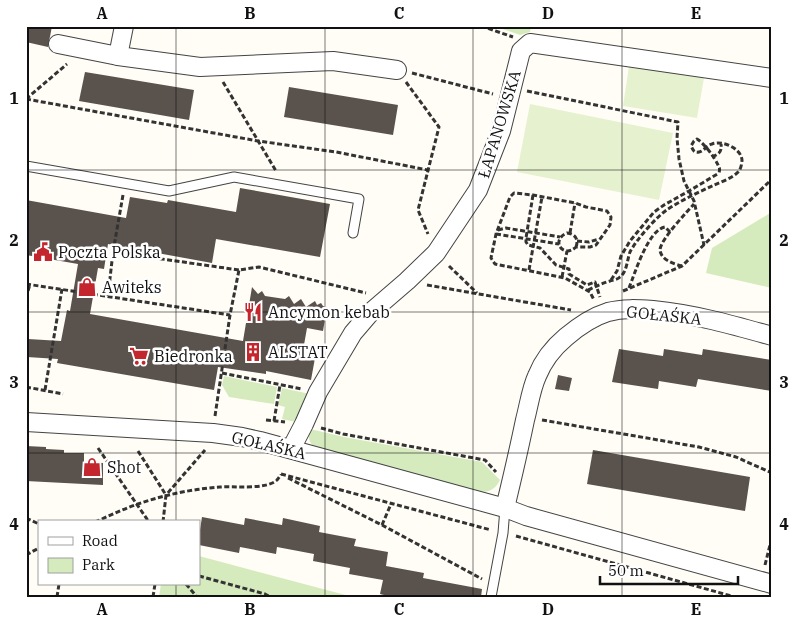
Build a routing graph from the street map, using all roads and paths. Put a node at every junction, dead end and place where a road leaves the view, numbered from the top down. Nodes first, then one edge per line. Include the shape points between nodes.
1 (124, 26) edge
2 (481, 26) edge
3 (530, 43) junction
4 (58, 44) dead end
5 (118, 56) junction
6 (70, 61) dead end
7 (214, 67) junction
8 (397, 70) junction
9 (772, 78) edge
10 (510, 92) junction
11 (26, 99) edge
12 (258, 140) junction
13 (721, 144) junction
14 (706, 148) junction
15 (712, 156) junction
16 (26, 166) edge
17 (428, 170) junction
18 (723, 176) junction
19 (772, 179) edge
20 (125, 183) junction
21 (285, 186) junction
22 (689, 192) junction
23 (533, 195) junction
24 (692, 196) junction
25 (542, 197) junction
26 (575, 203) junction
27 (695, 204) junction
28 (497, 232) junction
29 (527, 232) junction
30 (670, 232) junction
31 (353, 233) dead end
32 (536, 233) junction
33 (570, 233) junction
34 (560, 237) junction
35 (526, 238) junction
36 (600, 239) junction
37 (534, 240) junction
38 (577, 241) junction
39 (559, 244) junction
40 (704, 245) junction
41 (533, 246) junction
42 (576, 246) junction
43 (567, 251) junction
44 (113, 252) junction
45 (436, 253) junction
46 (682, 266) junction
47 (564, 268) junction
48 (239, 270) junction
49 (529, 270) junction
50 (562, 277) junction
51 (611, 280) junction
52 (407, 281) junction
53 (28, 284) edge
54 (641, 284) dead end
55 (597, 286) junction
56 (629, 288) dead end
57 (62, 289) junction
58 (588, 290) junction
59 (477, 293) junction
60 (369, 294) dead end
61 (108, 296) junction
62 (26, 298) edge
63 (598, 311) junction
64 (230, 315) junction
65 (772, 336) edge
66 (222, 373) junction
67 (280, 385) junction
68 (26, 386) edge
69 (44, 390) junction
70 (318, 392) junction
71 (62, 394) dead end
72 (526, 417) junction
73 (266, 420) dead end
74 (274, 421) junction
75 (26, 422) edge
76 (304, 424) junction
77 (213, 433) junction
78 (98, 448) dead end
79 (291, 449) junction
80 (138, 451) dead end
81 (772, 473) edge
82 (281, 474) junction
83 (510, 488) junction
84 (166, 495) junction
85 (137, 504) junction
86 (391, 504) junction
87 (505, 508) junction
88 (26, 518) edge
89 (100, 520) edge
90 (148, 520) edge
91 (163, 520) edge
92 (38, 524) edge
93 (382, 526) junction
94 (503, 533) junction
95 (772, 537) edge
96 (38, 549) edge
97 (26, 555) edge
98 (766, 558) dead end
99 (200, 576) edge
100 (772, 584) edge
101 (493, 585) junction
102 (188, 586) edge
103 (265, 595) edge
104 (197, 597) edge
105 (270, 597) edge
106 (491, 597) edge
107 (735, 597) edge

1 - 5 street
2 - 3 path
3 - 9 street
3 - 10 street, ŁAPANOWSKA via 521,51
4 - 5 street
5 - 7 street
6 - 11 path
7 - 8 street via 333,62
7 - 12 path
8 - 10 path
8 - 17 path via 439,127
10 - 22 path via 678,122 679,159
10 - 45 street, ŁAPANOWSKA via 500,131 478,190
11 - 12 path
12 - 17 path
12 - 21 path
13 - 14 path via 713,143
13 - 15 path via 720,153
13 - 18 path via 737,150 742,158 739,170 733,176
14 - 14 path via 698,153 691,146 700,140
14 - 15 path
15 - 18 path
16 - 20 lane
17 - 45 path via 418,210
18 - 22 path
18 - 24 path
19 - 40 path
20 - 21 lane via 169,191 234,177
20 - 44 path
21 - 31 lane via 359,199
22 - 24 path
22 - 51 path via 654,212 630,241
23 - 25 path
23 - 28 path via 511,195
23 - 29 path
24 - 27 path
24 - 51 path via 657,217 632,249 622,276
25 - 26 path
25 - 32 path
26 - 33 path
26 - 36 path via 609,214 610,226
27 - 30 path
27 - 40 path
28 - 29 path via 506,228
28 - 35 path
28 - 49 path via 492,261
29 - 32 path
29 - 35 path
30 - 46 path via 660,251 668,260
30 - 56 path via 665,227 656,232
32 - 34 path
32 - 37 path
33 - 34 path
33 - 38 path
34 - 39 path
35 - 37 path
35 - 41 path via 528,245
36 - 38 path
36 - 42 path via 596,245 587,248
37 - 39 path
37 - 41 path
38 - 42 path
39 - 43 path
40 - 46 path
41 - 47 path
41 - 49 path
42 - 43 path
43 - 47 path
44 - 48 path
44 - 61 path
45 - 52 street, ŁAPANOWSKA
45 - 59 path
46 - 54 path
47 - 50 path
47 - 55 path via 587,285 595,282
48 - 60 path via 259,267
48 - 64 path
49 - 50 path
50 - 58 path
51 - 55 path
52 - 59 path
52 - 70 street, ŁAPANOWSKA via 371,312 353,333
53 - 57 path
53 - 62 path
55 - 58 path
55 - 63 path
57 - 61 path
57 - 69 path
58 - 63 path
59 - 63 path via 588,314
61 - 64 path
63 - 65 street, GOŁAŚKA via 636,309 666,312 704,318
63 - 72 street, GOŁAŚKA via 559,343 543,364 534,382
64 - 66 path
66 - 67 path
66 - 77 path
67 - 70 path
67 - 74 path
68 - 69 path
69 - 71 path
70 - 76 street, ŁAPANOWSKA
72 - 81 path via 699,447 736,457
72 - 83 street, GOŁAŚKA
73 - 74 path
74 - 76 path
75 - 77 street, GOŁAŚKA
76 - 79 street, ŁAPANOWSKA
76 - 83 path via 485,460
77 - 79 street, GOŁAŚKA
77 - 84 path via 211,441
78 - 85 path
79 - 87 street, GOŁAŚKA
80 - 84 path
82 - 84 path via 271,484 199,489
82 - 86 path
82 - 93 path
83 - 87 street, GOŁAŚKA
84 - 85 path
84 - 91 path
85 - 89 path
85 - 90 path
86 - 93 path
86 - 94 path
87 - 94 lane
87 - 100 street, GOŁAŚKA
88 - 92 path
93 - 101 path
94 - 101 lane
94 - 107 path
95 - 98 path
96 - 97 path
99 - 103 path
101 - 106 lane
102 - 104 path
103 - 105 path

